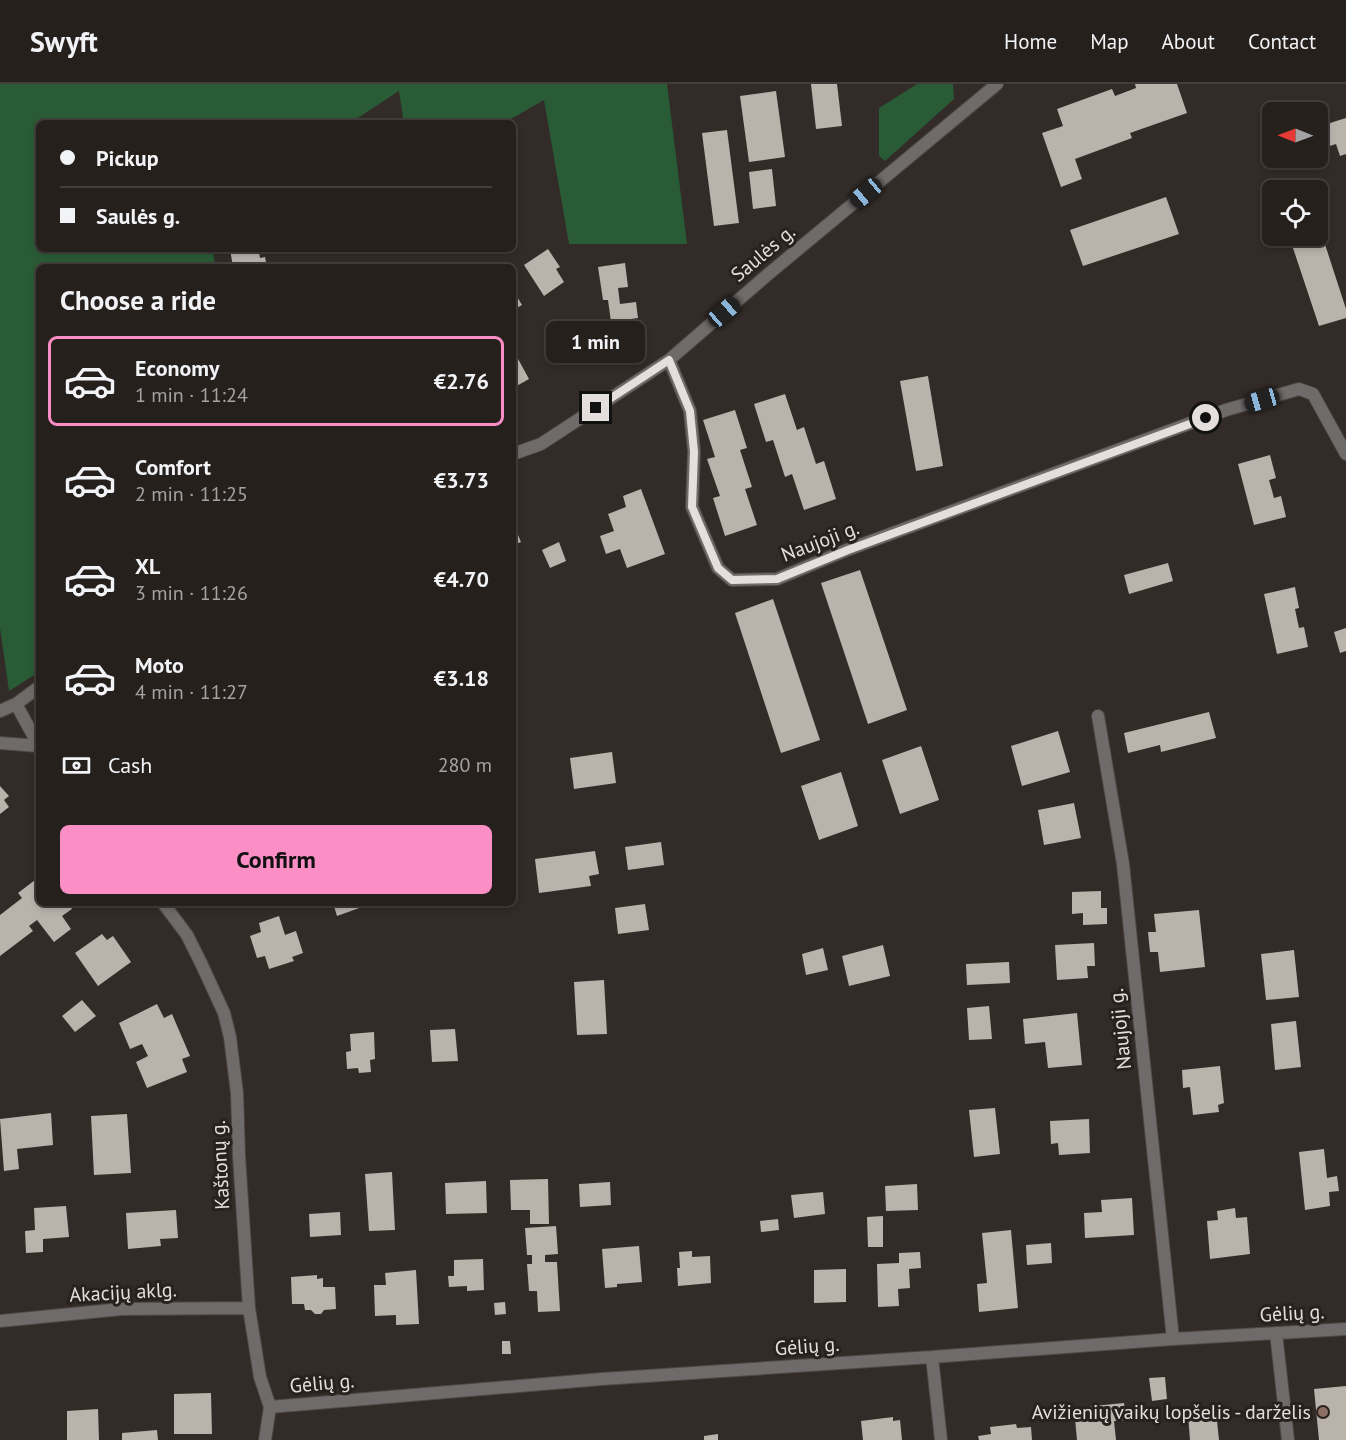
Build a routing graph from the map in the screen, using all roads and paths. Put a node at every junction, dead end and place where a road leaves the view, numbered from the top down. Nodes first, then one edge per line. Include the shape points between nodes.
1 (997, 84) edge
2 (669, 360) junction
3 (516, 453) edge
4 (1346, 454) edge
5 (36, 689) edge
6 (16, 704) junction
7 (0, 711) edge
8 (1098, 716) dead end
9 (36, 741) edge
10 (0, 743) edge
11 (36, 746) edge
12 (165, 906) edge
13 (249, 1308) junction
14 (0, 1322) edge
15 (1346, 1329) edge
16 (1276, 1333) junction
17 (1173, 1339) junction
18 (932, 1358) junction
19 (270, 1407) junction
20 (265, 1440) edge
21 (941, 1440) edge
22 (1288, 1440) edge

1 - 2 street, Saulės g.
2 - 3 street, Saulės g. via 541,444
2 - 4 street, Naujoji g. via 690,411 694,452 692,507 718,568 732,580 777,579 1226,410 1299,389 1312,394
5 - 6 street
6 - 7 street
6 - 9 street
8 - 17 street, Naujoji g. via 1122,864
10 - 11 street
12 - 13 street, Kaštonų g. via 187,935 201,963 224,1013 230,1037 237,1093
13 - 14 street, Akacijų aklg. via 122,1309
13 - 19 street, Kaštonų g. via 260,1377
15 - 16 street, Gėlių g.
16 - 17 street, Gėlių g.
16 - 22 street
17 - 18 street, Gėlių g.
18 - 19 street, Gėlių g. via 614,1378
18 - 21 street
19 - 20 street, Kaštonų g.

